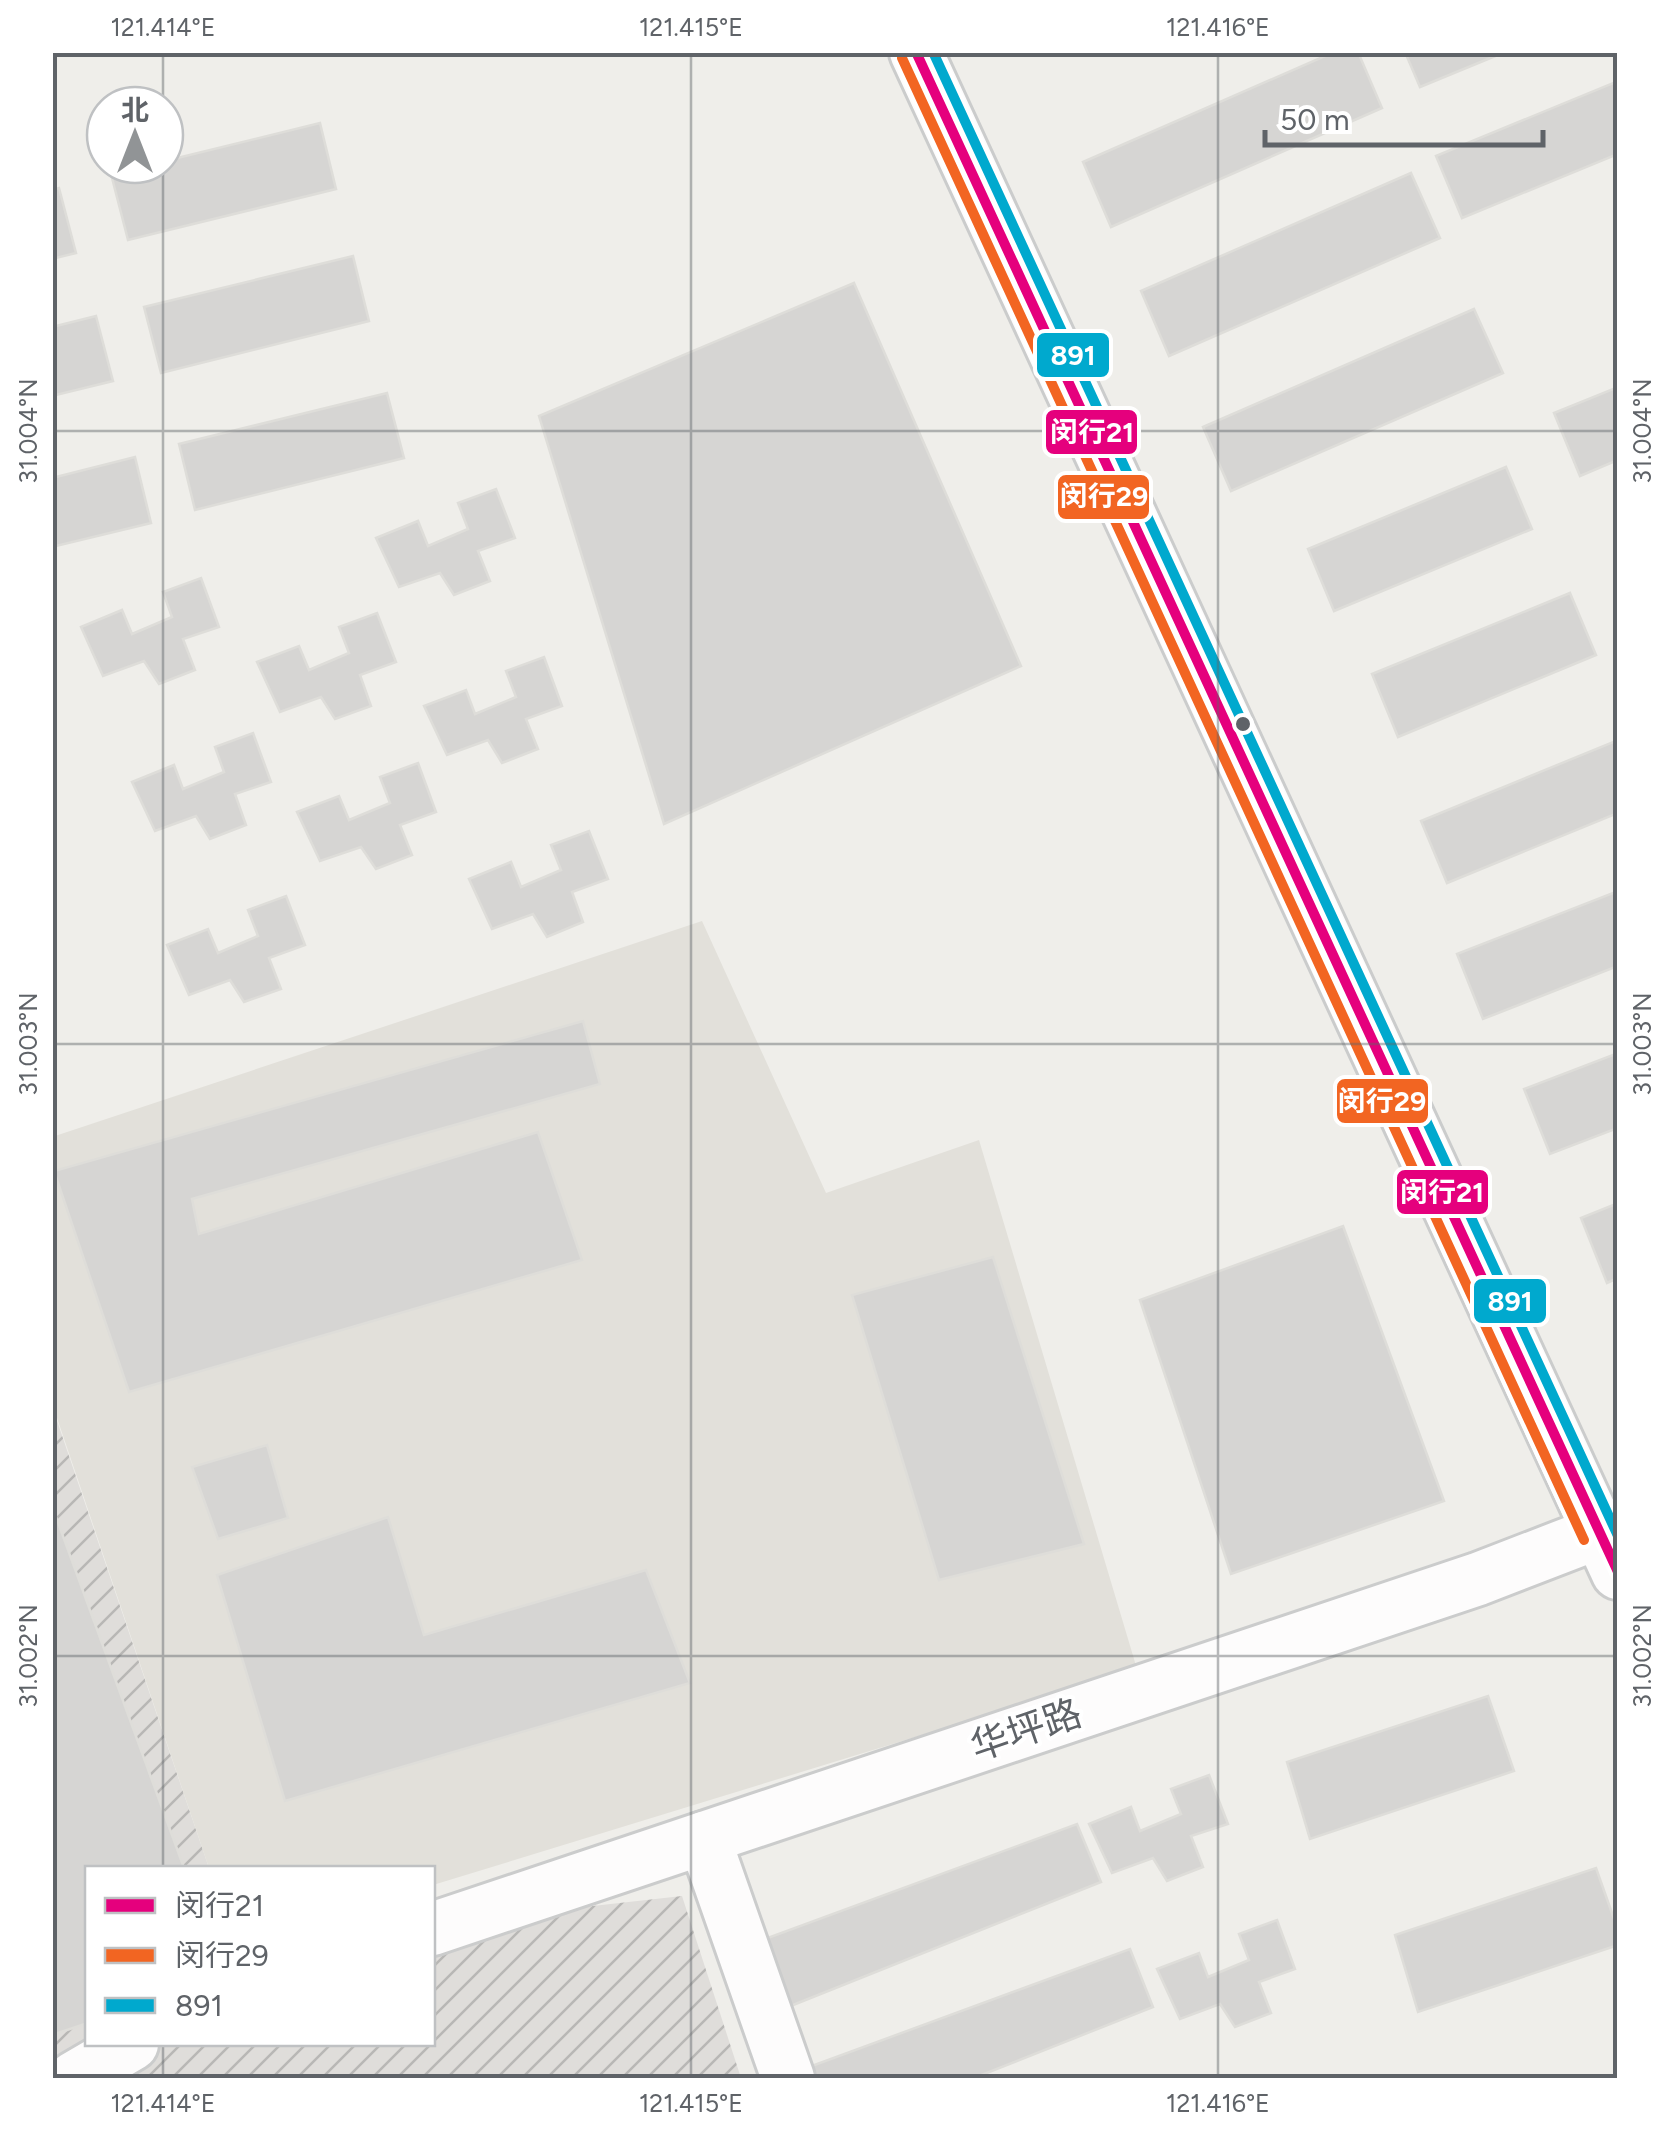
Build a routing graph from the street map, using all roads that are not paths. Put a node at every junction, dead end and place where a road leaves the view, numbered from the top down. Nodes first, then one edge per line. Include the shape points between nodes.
1 (916, 52) edge
2 (1611, 1544) edge
3 (704, 1838) junction
4 (435, 1927) edge
5 (129, 2046) edge
6 (74, 2078) edge
7 (788, 2078) edge

1 - 2 street
2 - 3 street, 华坪路 via 1459,1586
3 - 4 street, 华坪路
3 - 7 street
5 - 6 street

